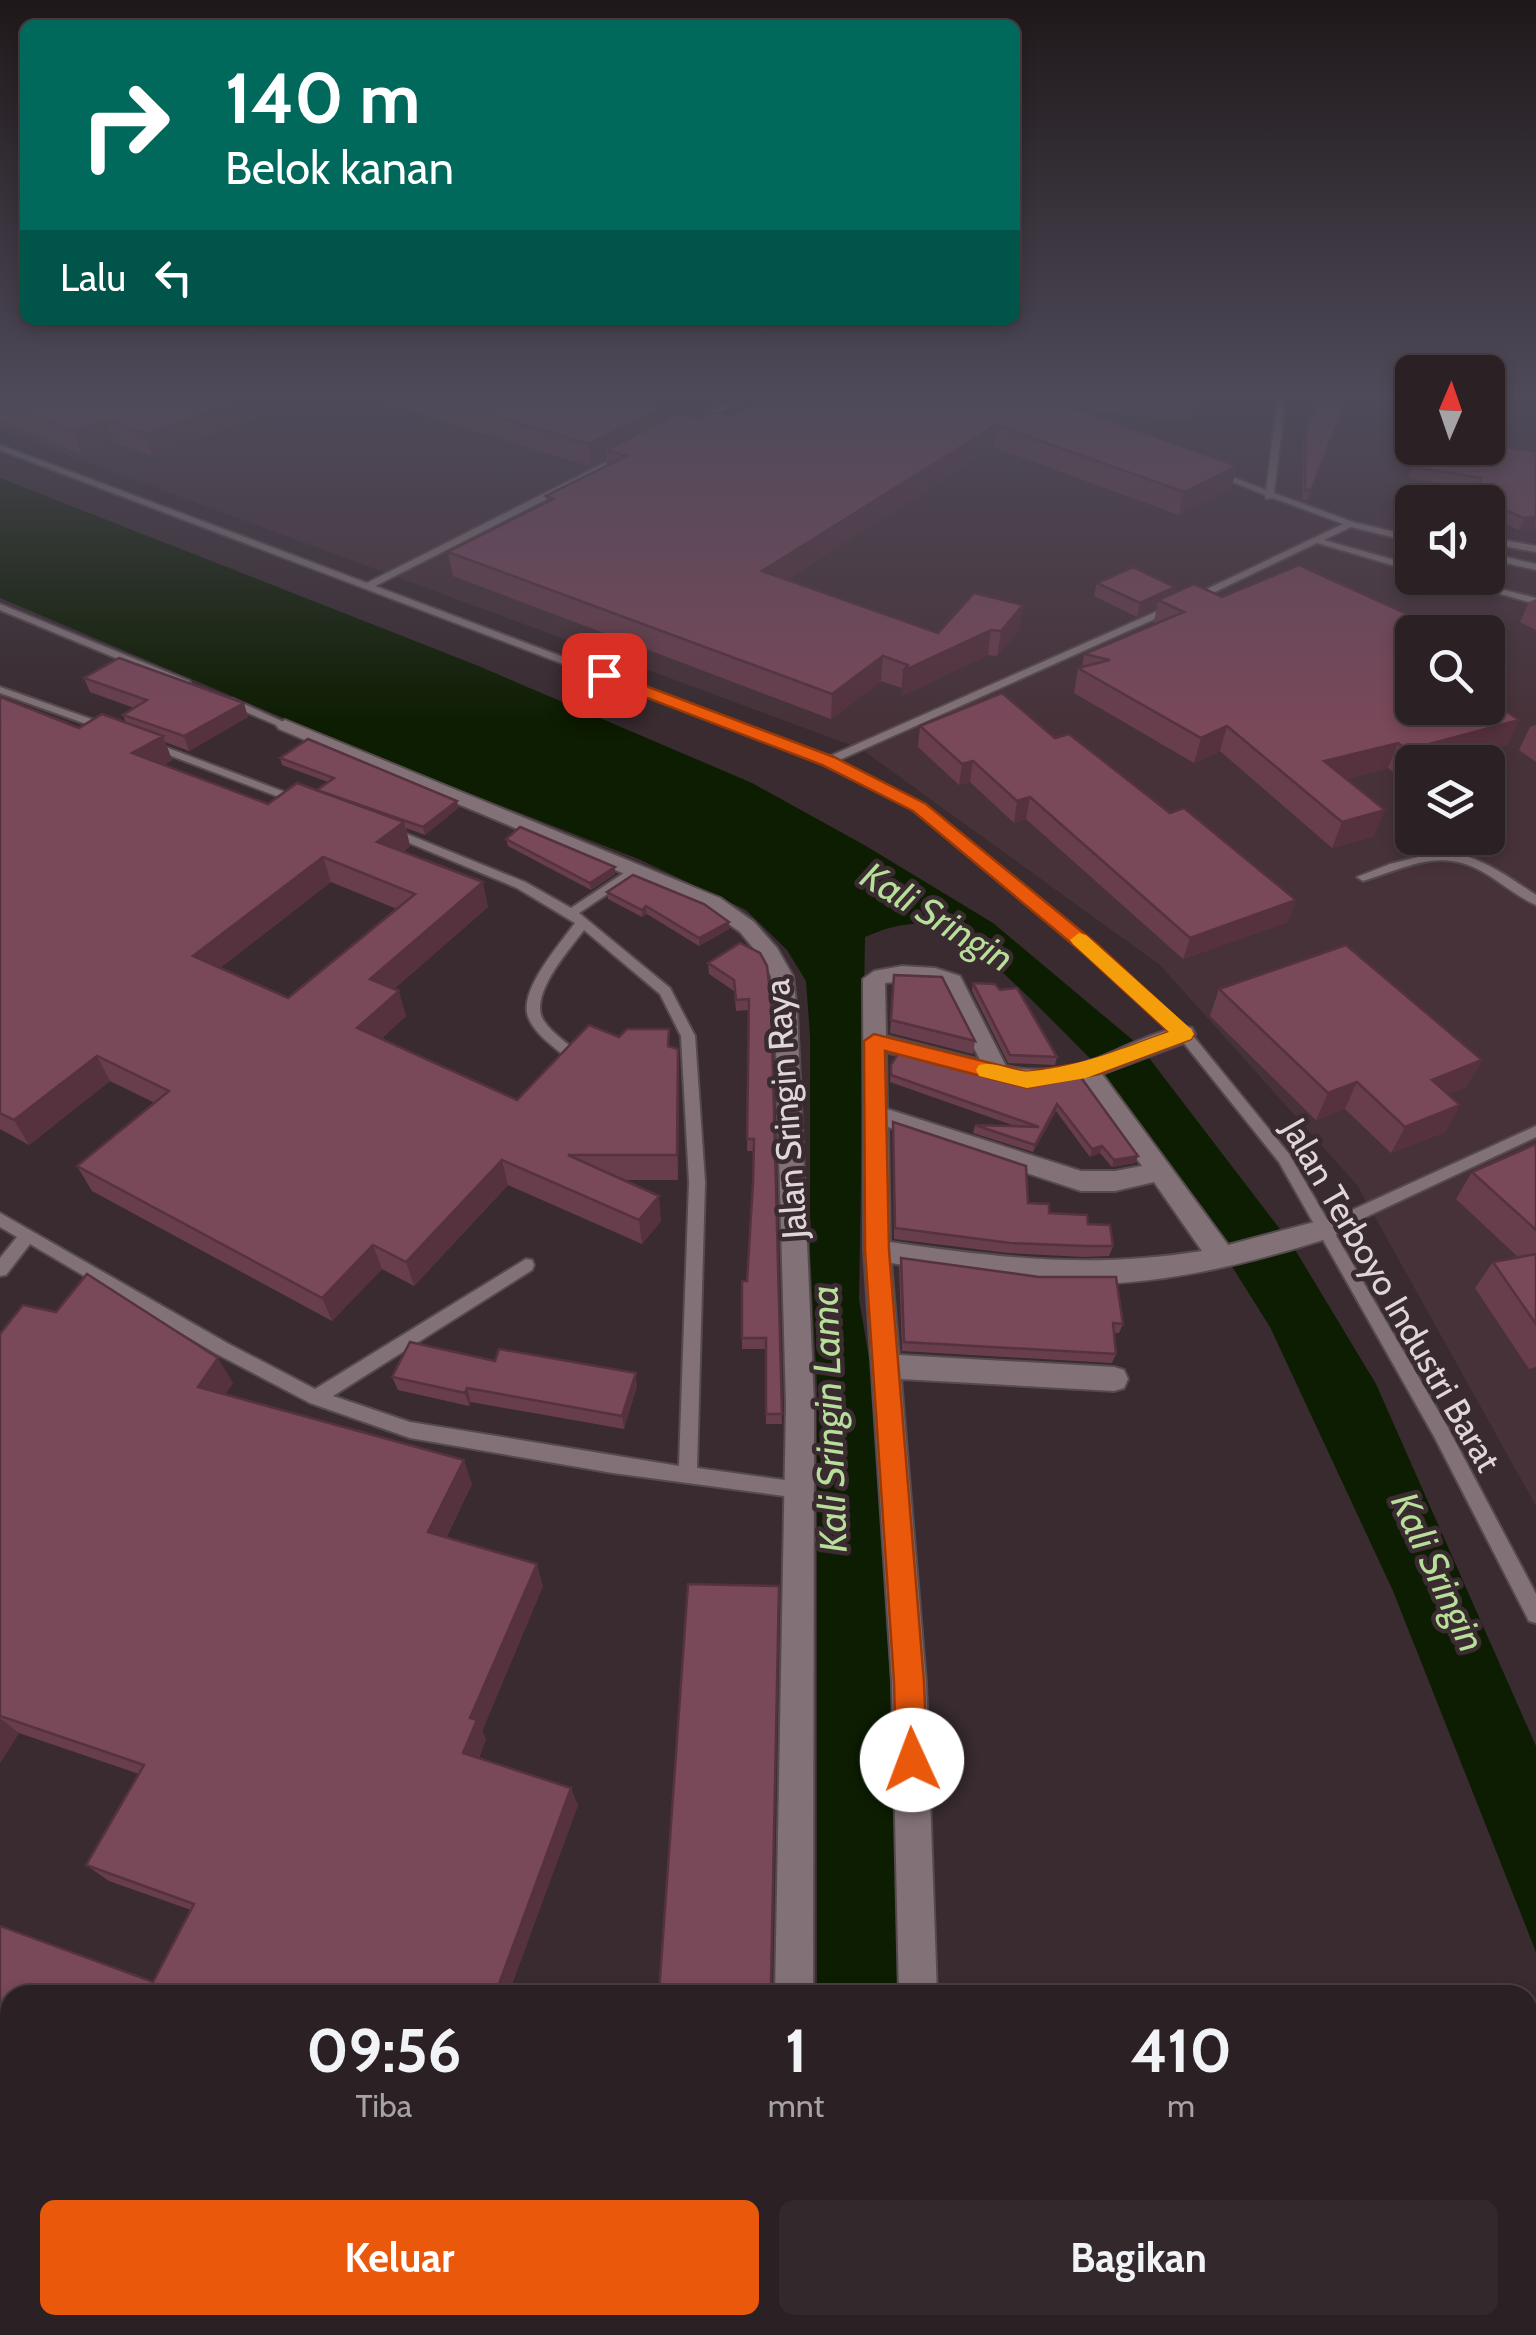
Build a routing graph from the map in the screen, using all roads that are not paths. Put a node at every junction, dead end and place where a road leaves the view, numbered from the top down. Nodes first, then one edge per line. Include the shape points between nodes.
1 (149, 504) edge
2 (530, 504) edge
3 (1289, 504) edge
4 (1350, 524) junction
5 (1395, 535) edge
6 (1318, 542) junction
7 (1505, 543) edge
8 (1536, 549) edge
9 (1505, 560) edge
10 (1395, 563) edge
11 (1536, 567) edge
12 (366, 587) junction
13 (1505, 593) edge
14 (1536, 602) edge
15 (0, 607) edge
16 (194, 686) edge
17 (0, 690) edge
18 (980, 693) junction
19 (211, 694) edge
20 (997, 703) edge
21 (286, 725) joint
22 (122, 733) edge
23 (139, 740) edge
24 (828, 761) junction
25 (319, 807) edge
26 (374, 826) edge
27 (637, 870) junction
28 (1362, 877) dead end
29 (1536, 901) edge
30 (576, 918) junction
31 (1176, 1038) junction
32 (874, 1041) junction
33 (572, 1055) edge
34 (1089, 1069) junction
35 (998, 1074) junction
36 (875, 1114) junction
37 (1536, 1131) edge
38 (1162, 1170) junction
39 (0, 1218) edge
40 (1314, 1233) junction
41 (28, 1236) junction
42 (877, 1250) junction
43 (1224, 1254) junction
44 (526, 1265) dead end
45 (0, 1270) edge
46 (887, 1366) junction
47 (1114, 1379) dead end
48 (316, 1398) junction
49 (688, 1476) junction
50 (799, 1490) junction
51 (1536, 1614) edge
52 (794, 1985) edge
53 (918, 1985) edge

1 - 12 lane, Jalan Terboyo Industri Barat
2 - 12 lane
3 - 4 lane
4 - 5 lane
4 - 6 lane
6 - 10 lane
6 - 18 lane
7 - 8 lane
9 - 11 lane
12 - 24 lane, Jalan Terboyo Industri Barat
13 - 14 lane
15 - 16 lane
17 - 22 lane
18 - 20 lane
18 - 24 lane
19 - 21 lane, Jalan Sringin Raya
21 - 27 street, Jalan Sringin Raya
23 - 25 lane
24 - 31 lane, Jalan Terboyo Industri Barat via 920,808 1090,949
26 - 30 lane via 430,845
27 - 30 lane
27 - 50 street, Jalan Sringin Raya via 727,910 757,937 782,976 795,1174
28 - 29 lane via 1455,853
30 - 33 lane via 531,1006 533,1017
30 - 49 lane via 665,991 688,1036 697,1182
31 - 34 street
31 - 40 lane, Jalan Terboyo Industri Barat via 1284,1158
32 - 35 street
32 - 35 street via 877,976 947,977
32 - 36 street
34 - 35 street via 1027,1080
34 - 38 street
36 - 38 street via 1081,1180 1115,1182
36 - 42 street
37 - 40 lane
38 - 43 street
39 - 41 lane
40 - 43 street
40 - 51 lane, Jalan Terboyo Industri Barat via 1441,1432
41 - 45 lane
41 - 48 lane
42 - 43 street via 1080,1274
42 - 46 street
44 - 48 lane
46 - 47 street
46 - 53 street via 909,1682
48 - 49 lane via 410,1430
49 - 50 lane
50 - 52 street, Jalan Sringin Raya

